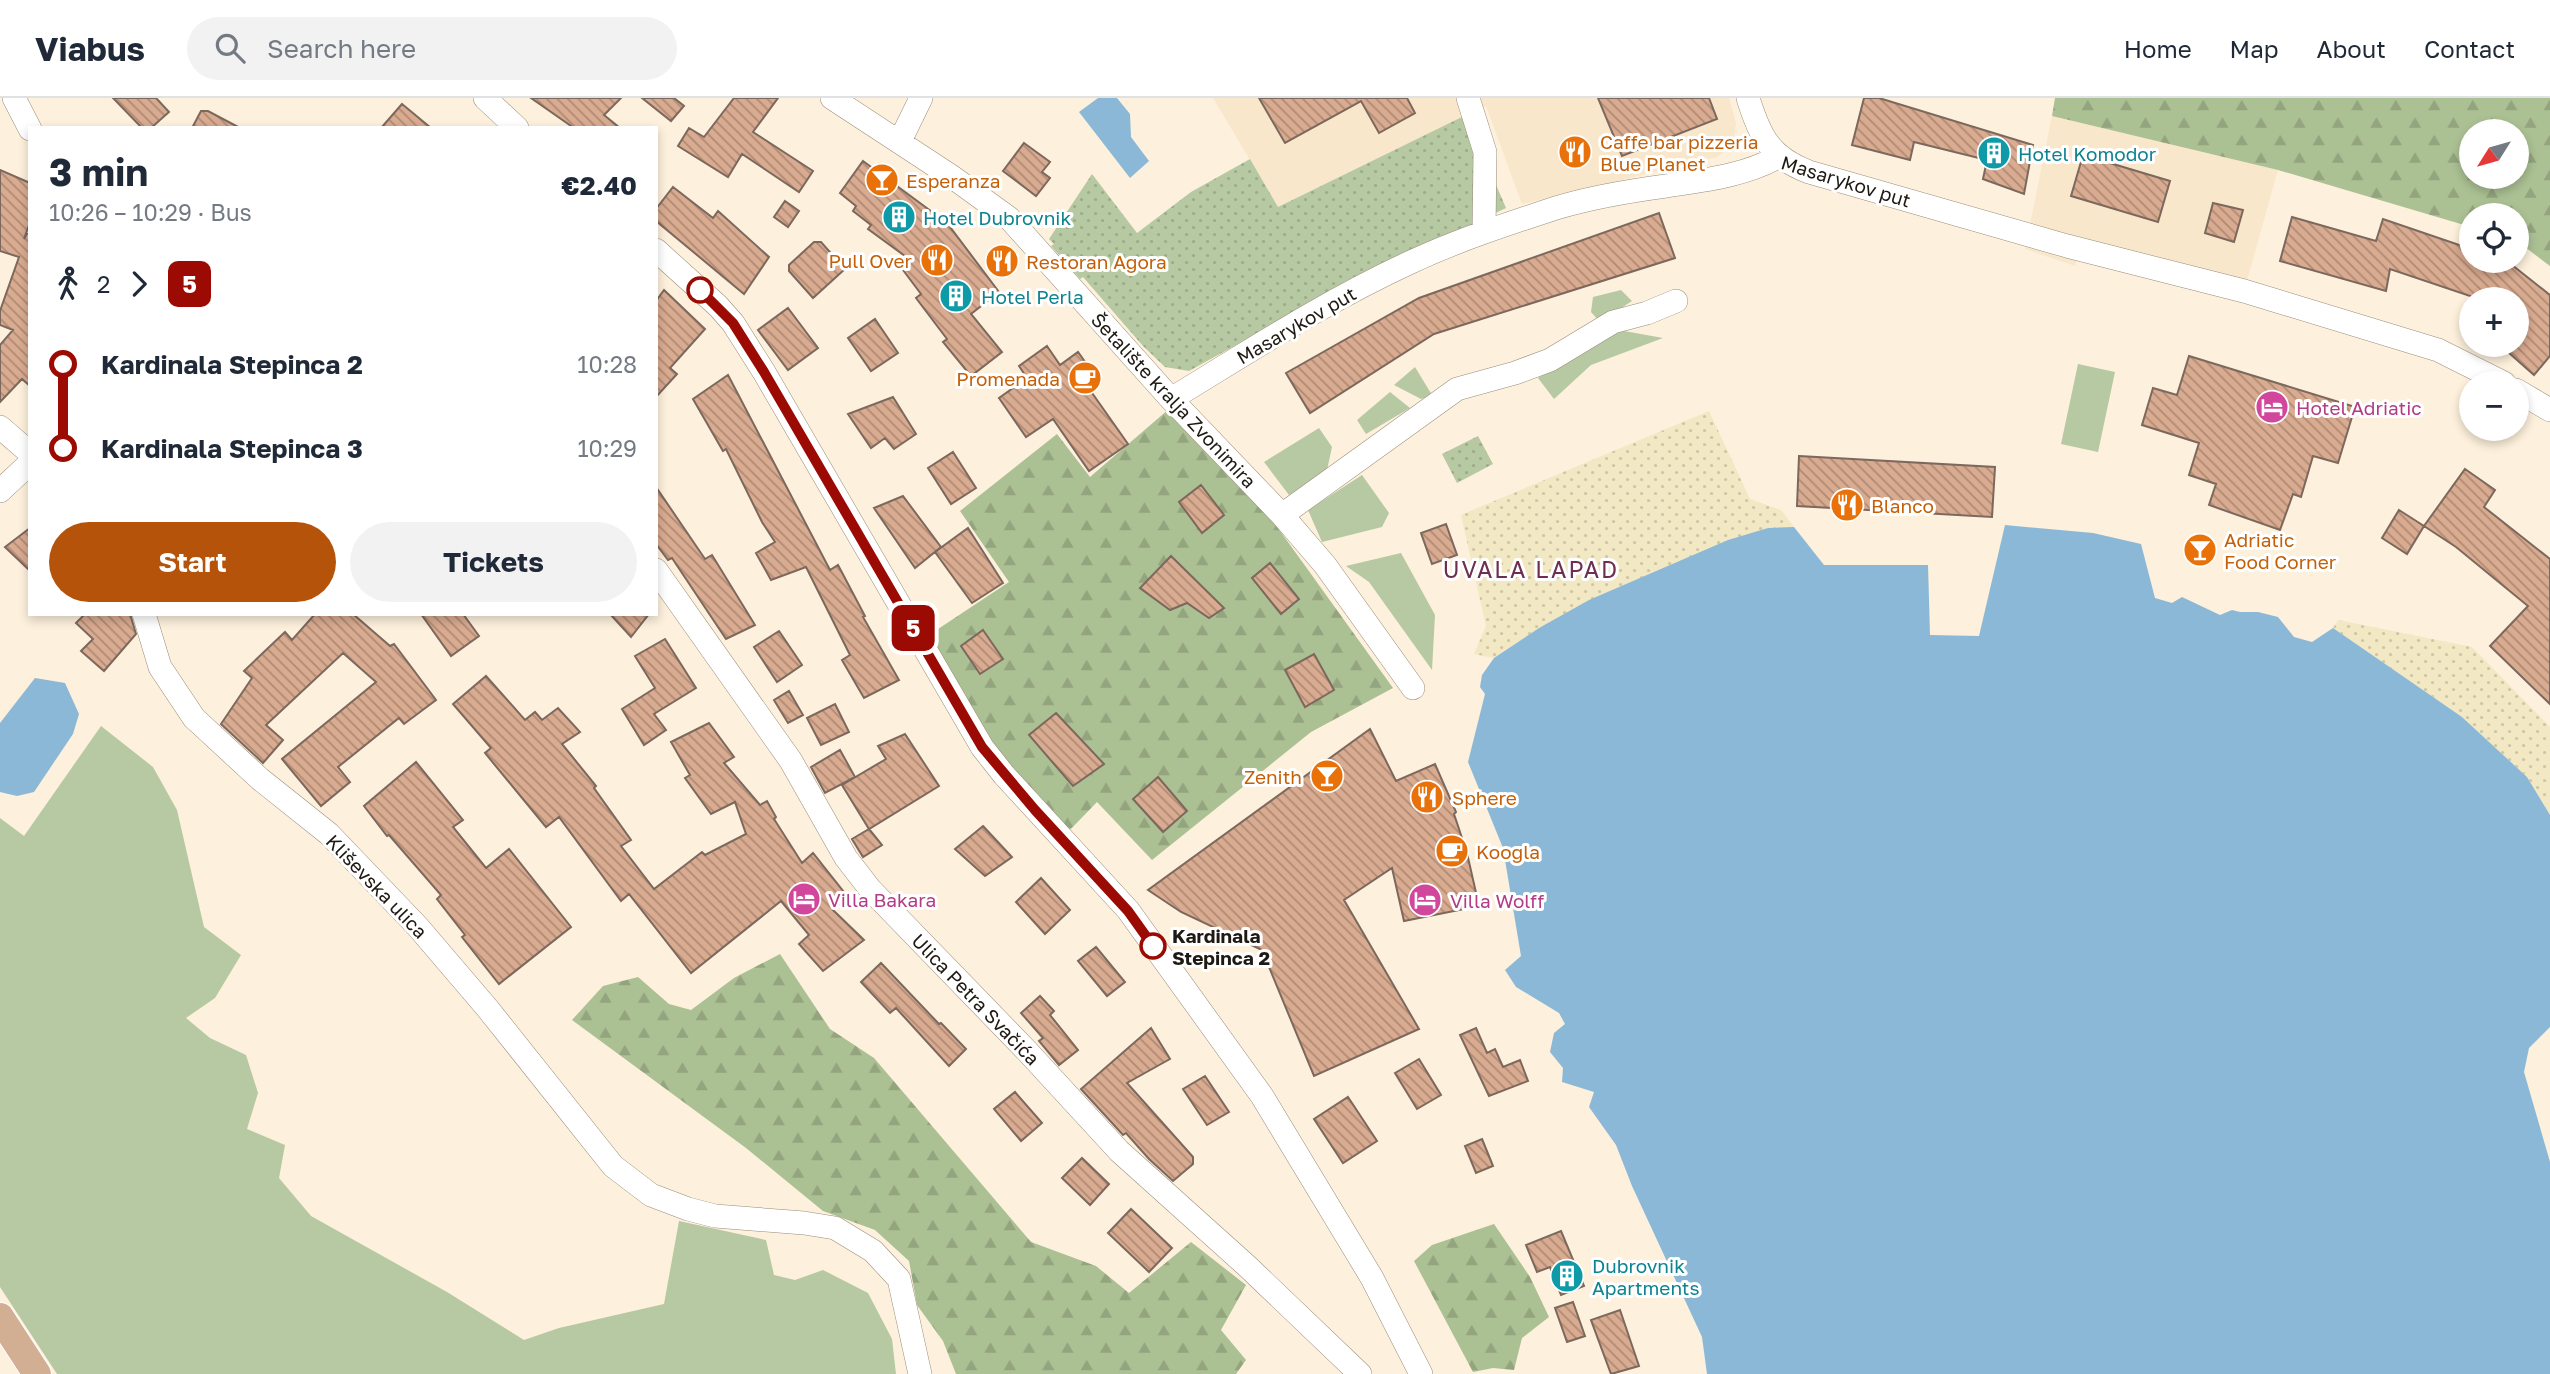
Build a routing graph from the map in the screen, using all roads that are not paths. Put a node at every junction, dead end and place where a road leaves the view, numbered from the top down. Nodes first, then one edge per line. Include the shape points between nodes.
1 (14, 98) edge
2 (485, 98) edge
3 (832, 98) edge
4 (921, 98) edge
5 (1468, 98) edge
6 (1748, 98) edge
7 (28, 126) edge
8 (515, 126) edge
9 (900, 141) junction
10 (1778, 157) junction
11 (1484, 232) junction
12 (658, 252) edge
13 (1676, 301) dead end
14 (2481, 371) edge
15 (2529, 398) edge
16 (1171, 399) junction
17 (2550, 410) edge
18 (0, 427) edge
19 (28, 451) edge
20 (28, 465) edge
21 (0, 491) edge
22 (1282, 515) junction
23 (658, 573) edge
24 (145, 616) edge
25 (1413, 688) dead end
26 (0, 1317) edge
27 (37, 1374) edge
28 (920, 1374) edge
29 (1360, 1374) edge
30 (1421, 1374) edge

1 - 7 street
2 - 8 street
3 - 9 street, Šetalište kralja Zvonimira
4 - 9 street
5 - 11 street via 1485,152
6 - 10 street via 1760,130
9 - 16 street, Šetalište kralja Zvonimira via 1009,218
10 - 11 street, Masarykov put via 1758,168 1712,180 1594,198
10 - 14 street, Masarykov put via 1809,172 2244,291 2427,347
11 - 16 street, Masarykov put via 1413,261 1317,310
12 - 30 street via 733,323 982,747 1128,911 1273,1112 1372,1278
13 - 22 street via 1613,322 1549,360 1457,389
15 - 17 street
16 - 22 street, Šetalište kralja Zvonimira
18 - 19 street
20 - 21 street
22 - 25 street, Šetalište kralja Zvonimira via 1354,603
23 - 29 street, Ulica Petra Svačića via 791,761 846,858 870,890 1119,1151
24 - 28 street, Kliševska ulica via 160,667 194,718 329,834 418,927 613,1166 651,1195 688,1209 835,1228 873,1251 899,1279
26 - 27 main road

